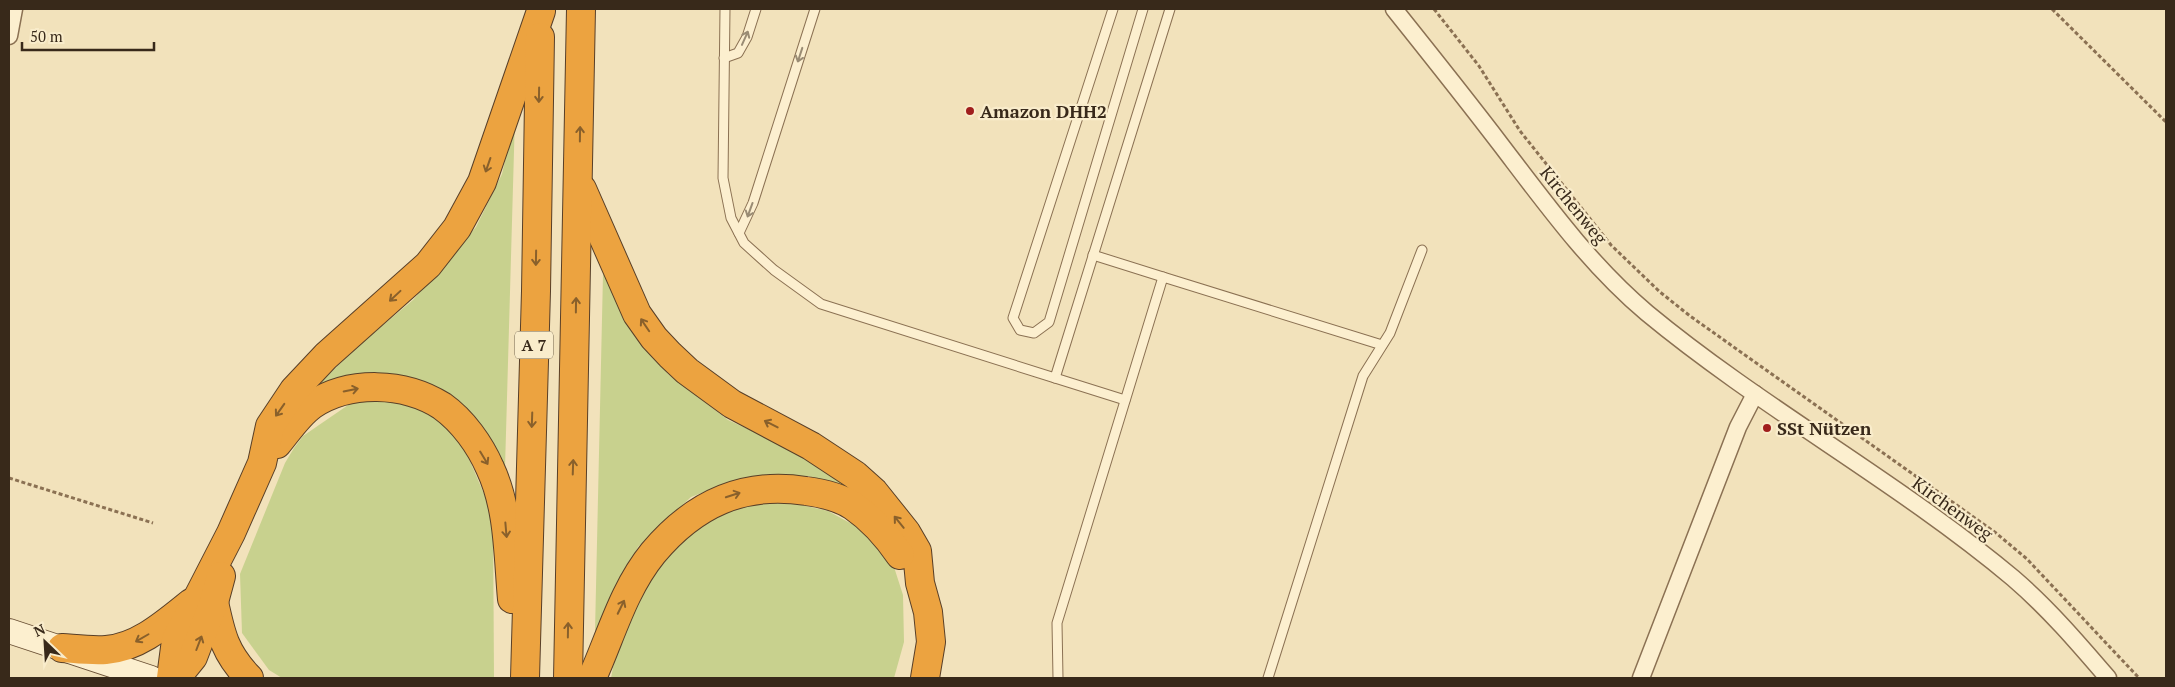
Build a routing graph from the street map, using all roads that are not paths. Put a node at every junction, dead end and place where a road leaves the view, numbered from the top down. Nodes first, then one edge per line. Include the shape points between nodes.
1 (14, 9) edge
2 (581, 9) edge
3 (725, 9) edge
4 (756, 9) edge
5 (815, 9) edge
6 (1113, 9) edge
7 (1143, 9) edge
8 (1170, 9) edge
9 (1394, 9) edge
10 (541, 10) edge
11 (9, 36) edge
12 (724, 58) junction
13 (579, 183) junction
14 (739, 234) junction
15 (1422, 250) dead end
16 (1092, 255) junction
17 (1162, 277) junction
18 (1382, 345) junction
19 (1055, 378) junction
20 (1755, 394) junction
21 (1125, 400) junction
22 (262, 463) junction
23 (920, 583) junction
24 (205, 601) junction
25 (9, 631) edge
26 (62, 648) junction
27 (151, 678) edge
28 (171, 678) edge
29 (176, 678) edge
30 (249, 678) edge
31 (519, 678) edge
32 (524, 678) edge
33 (568, 678) edge
34 (592, 678) edge
35 (925, 678) edge
36 (1058, 678) edge
37 (1268, 678) edge
38 (1641, 678) edge
39 (2108, 678) edge

1 - 11 street
13 -> 2 highway, A 7
3 - 12 lane
12 -> 4 lane via 738,53
5 -> 14 lane via 753,202
6 - 7 lane via 1013,318 1020,330 1034,333 1049,322
8 - 16 lane
9 - 20 street, Kirchenweg via 1591,258 1649,315
10 -> 22 highway via 482,182 457,228 428,265 326,356 294,390 270,426
10 -> 32 highway, A 7
12 - 14 lane via 723,178 730,218
23 -> 13 highway via 917,551 874,492 855,475 811,446 732,404 709,388 654,338 637,314
33 -> 13 highway, A 7
14 - 19 lane via 744,243 774,270 821,304
15 - 18 lane via 1390,333
16 - 17 lane
16 - 19 lane
17 - 18 lane
17 - 21 lane
18 - 37 lane via 1363,376
19 - 21 lane
20 - 38 street via 1738,427
20 - 39 street, Kirchenweg via 1970,544 2014,579 2060,623
21 - 36 lane via 1057,623
22 - 24 highway
22 -> 31 highway via 298,418 331,395 351,389 382,387 413,392 442,407 467,430 490,468 504,513
34 -> 23 highway via 636,577 653,553 694,514 717,500 742,492 783,487 818,493 852,505 883,532
23 - 35 highway via 928,612 931,642
24 -> 26 highway via 132,644 106,650
24 - 28 highway via 176,640
29 -> 24 highway via 193,658
24 - 30 highway via 221,638
25 - 26 main road
26 - 27 main road

